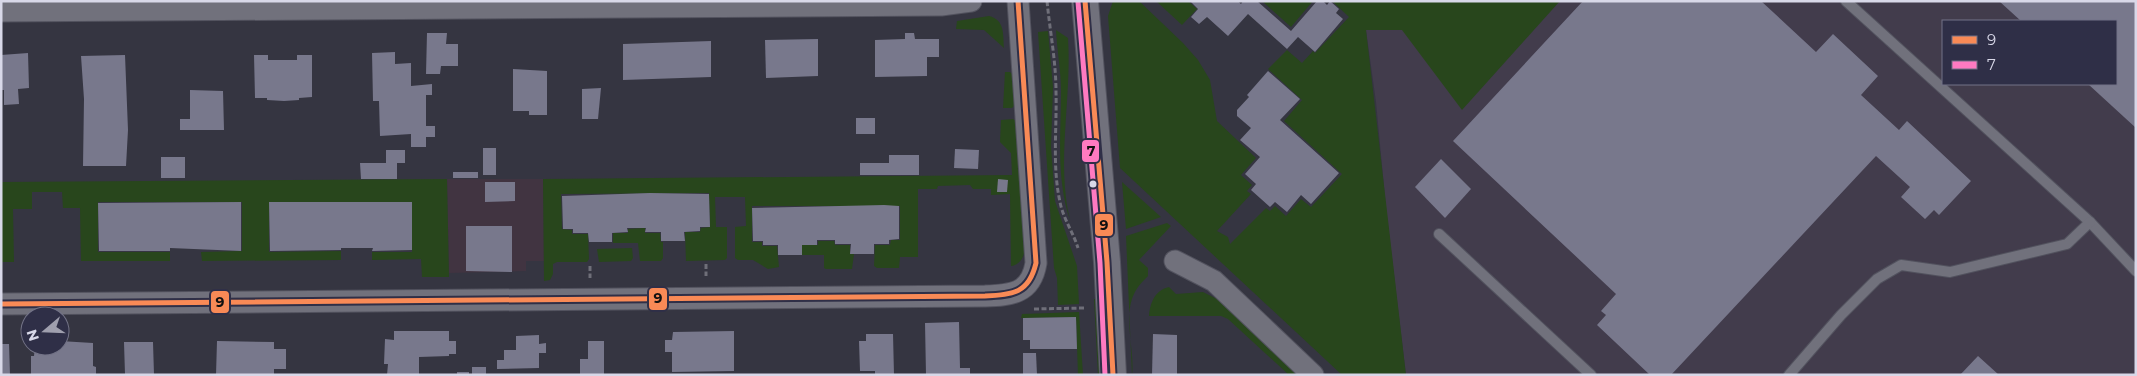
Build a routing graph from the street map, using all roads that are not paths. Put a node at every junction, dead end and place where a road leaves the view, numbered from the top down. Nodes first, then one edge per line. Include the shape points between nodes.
1 (971, 1) edge
2 (1018, 1) edge
3 (1085, 1) edge
4 (1846, 1) edge
5 (1, 11) edge
6 (2090, 222) junction
7 (1439, 234) dead end
8 (1175, 261) dead end
9 (2136, 270) edge
10 (1, 304) edge
11 (1113, 375) edge
12 (1313, 375) edge
13 (1591, 375) edge
14 (1789, 375) edge

1 - 5 street via 941,5
2 - 10 street via 1036,263 1033,277 1015,293 985,296
3 - 11 street
4 - 6 lane
6 - 9 lane
6 - 14 lane via 2066,244 1960,270 1950,272 1901,266 1877,279
7 - 13 lane
8 - 12 street via 1214,281

